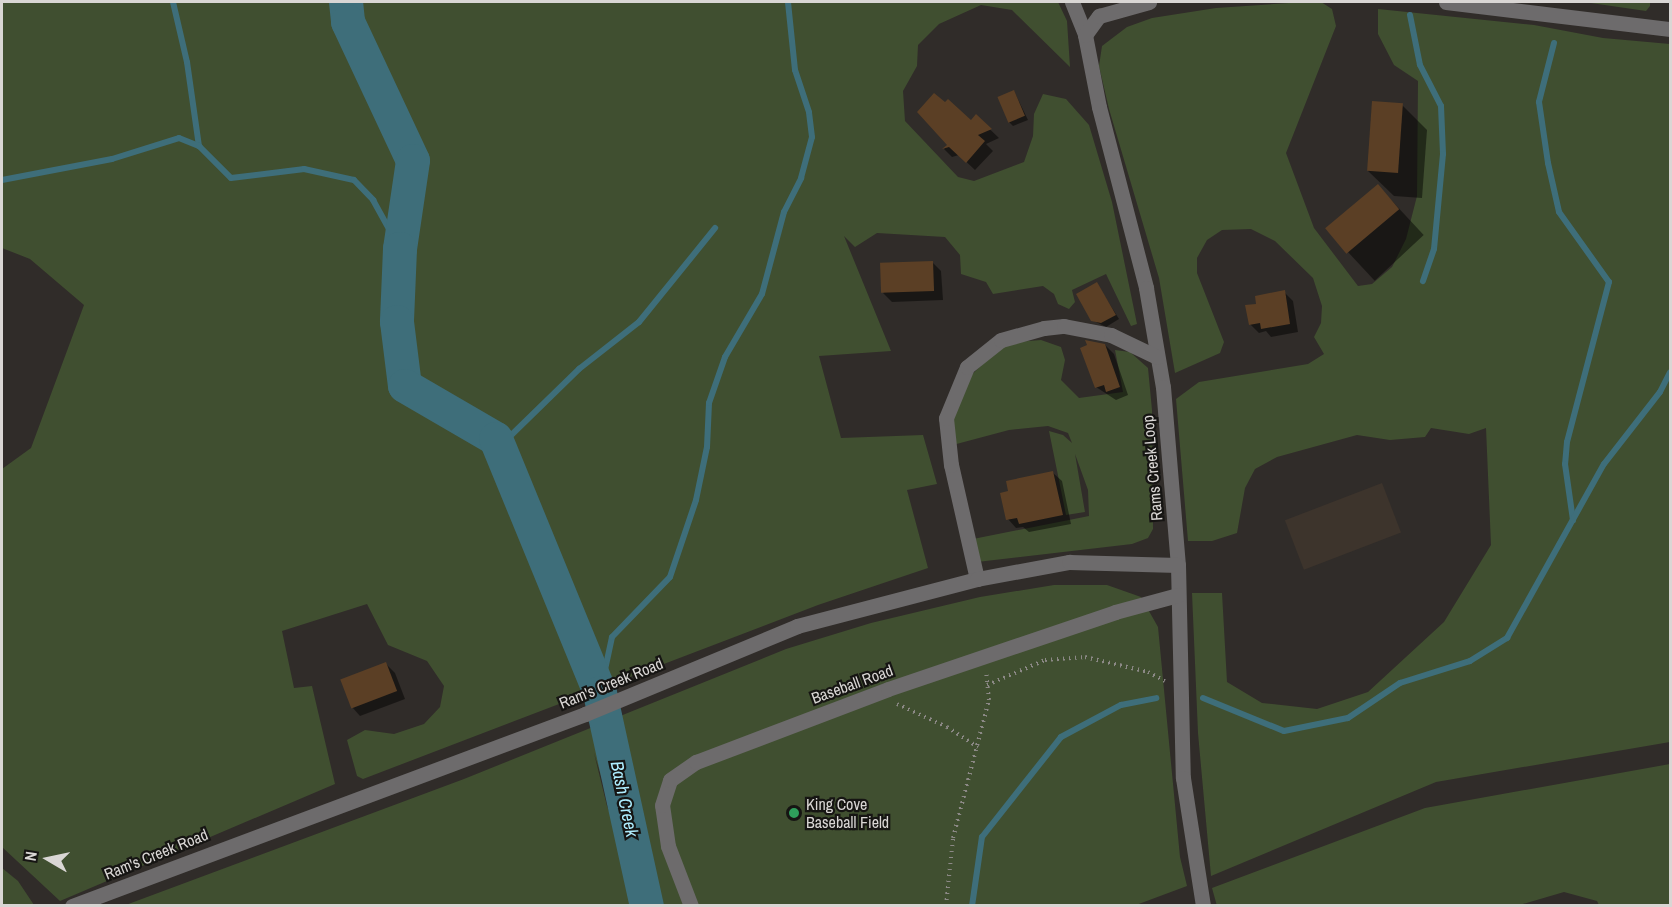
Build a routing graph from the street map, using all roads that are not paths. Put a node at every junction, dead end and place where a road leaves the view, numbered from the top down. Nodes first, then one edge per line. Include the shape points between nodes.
1 (1072, 2) edge
2 (1149, 2) edge
3 (1446, 2) edge
4 (1671, 28) edge
5 (1085, 36) junction
6 (1157, 357) junction
7 (1178, 565) junction
8 (977, 579) junction
9 (1178, 595) junction
10 (72, 906) edge
11 (690, 906) edge
12 (1203, 906) edge

1 - 5 street, Rams Creek Loop
2 - 5 street via 1098,16
3 - 4 street
5 - 6 street, Rams Creek Loop via 1099,107 1146,288
6 - 7 street, Rams Creek Loop
6 - 8 street via 1111,335 1064,326 1001,340 967,367 946,418 951,465
7 - 8 street, Ram's Creek Road via 1069,562
7 - 9 street, Rams Creek Loop
8 - 10 street, Ram's Creek Road via 797,626 585,714
9 - 11 street, Baseball Road via 874,695 723,750 670,780 662,805 668,846
9 - 12 street, Rams Creek Loop via 1182,778

